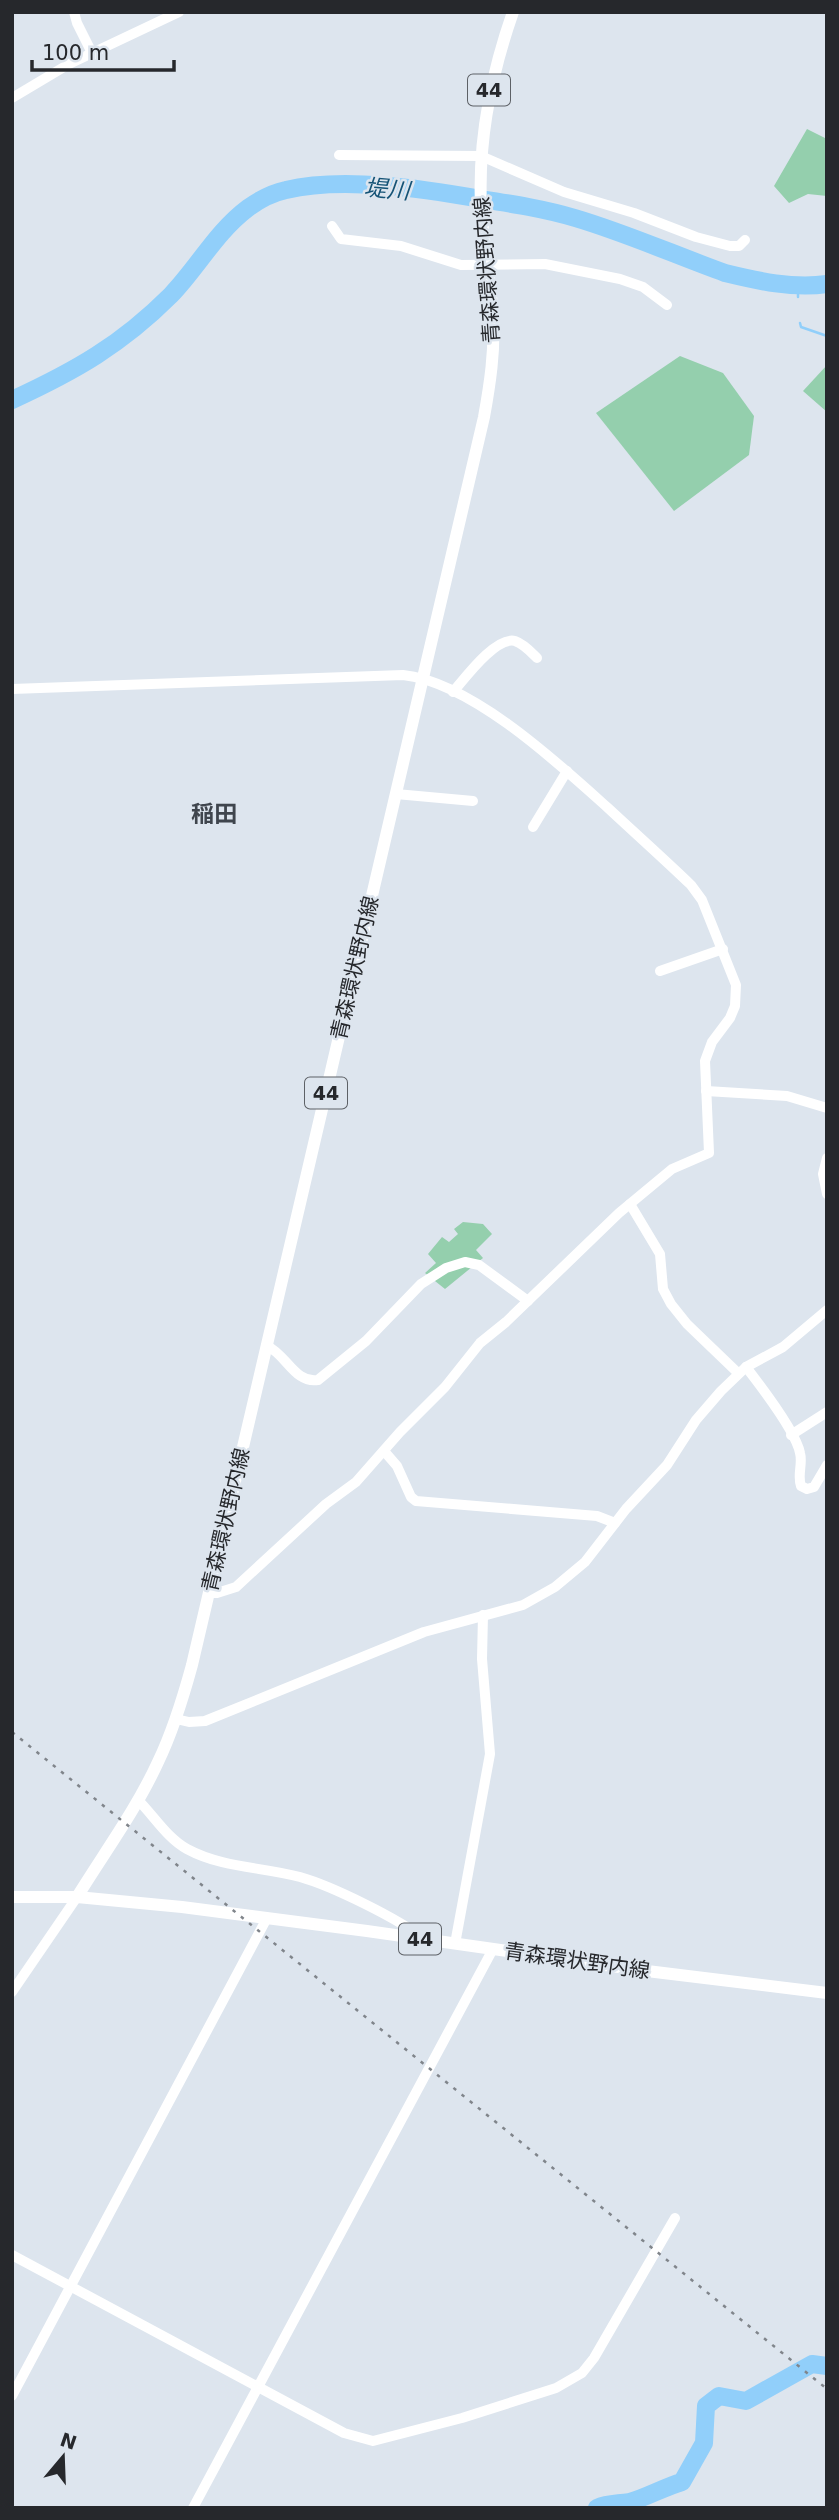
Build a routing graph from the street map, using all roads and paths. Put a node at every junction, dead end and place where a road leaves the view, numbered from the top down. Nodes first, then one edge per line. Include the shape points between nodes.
1 (74, 12) edge
2 (179, 12) edge
3 (513, 12) edge
4 (93, 55) junction
5 (12, 98) edge
6 (339, 155) dead end
7 (481, 156) junction
8 (332, 226) dead end
9 (745, 240) dead end
10 (487, 264) junction
11 (667, 305) dead end
12 (537, 658) dead end
13 (422, 678) junction
14 (12, 689) edge
15 (453, 691) junction
16 (567, 771) junction
17 (396, 794) junction
18 (473, 801) dead end
19 (533, 827) dead end
20 (723, 949) junction
21 (660, 971) dead end
22 (706, 1091) junction
23 (827, 1108) edge
24 (827, 1158) edge
25 (827, 1194) edge
26 (630, 1204) junction
27 (527, 1301) junction
28 (827, 1310) edge
29 (267, 1346) junction
30 (742, 1370) junction
31 (827, 1412) edge
32 (791, 1435) junction
33 (384, 1451) junction
34 (827, 1465) edge
35 (615, 1523) junction
36 (209, 1593) junction
37 (483, 1615) junction
38 (176, 1719) junction
39 (138, 1800) junction
40 (12, 1897) edge
41 (77, 1897) junction
42 (267, 1918) junction
43 (424, 1939) junction
44 (455, 1944) junction
45 (493, 1949) junction
46 (12, 1992) edge
47 (827, 1993) edge
48 (675, 2218) dead end
49 (12, 2255) edge
50 (71, 2286) junction
51 (258, 2388) junction
52 (12, 2396) edge
53 (193, 2508) edge

1 - 4 street
2 - 4 street
3 - 7 main road, 青森環状野内線 / 44 via 489,92
4 - 5 street
6 - 7 street
7 - 9 street via 564,192 696,237 730,246
7 - 10 main road, 青森環状野内線 / 44
8 - 10 street via 341,240 401,246 461,265
10 - 11 street via 545,264 620,279 643,287
10 - 13 main road, 青森環状野内線 / 44 via 493,337 489,392
12 - 15 street via 517,642 503,642
13 - 14 street via 391,675
13 - 15 street
13 - 17 main road, 青森環状野内線 / 44
15 - 16 street via 507,723
16 - 19 street
16 - 20 street via 698,892
17 - 18 street
17 - 29 main road, 青森環状野内線 / 44
20 - 21 street
20 - 22 street via 737,994 730,1018 707,1052
22 - 23 street via 787,1096
22 - 26 street via 709,1153 672,1169
24 - 25 street via 823,1174
26 - 27 street
26 - 30 street via 660,1254 663,1289 671,1304 687,1324
27 - 29 street via 479,1265 465,1262 429,1278 366,1341 318,1380 311,1382 298,1375
27 - 33 street via 481,1343
28 - 30 street via 783,1346
29 - 36 main road, 青森環状野内線 / 44
30 - 32 street via 779,1413
30 - 35 street via 704,1409 663,1470
31 - 32 street
32 - 34 street via 800,1450 801,1486 814,1487
33 - 35 street via 416,1501 597,1517
33 - 36 street via 356,1482 236,1587
35 - 37 street via 568,1579 523,1605
36 - 38 main road, 青森環状野内線 / 44
37 - 38 street via 424,1632 205,1721
37 - 44 street via 490,1754
38 - 39 main road, 青森環状野内線 / 44
39 - 41 main road, 青森環状野内線 / 44
39 - 43 street via 186,1849 219,1862 316,1882
40 - 41 main road, 青森環状野内線 / 44
41 - 42 main road, 青森環状野内線 / 44
41 - 46 street
42 - 43 main road, 青森環状野内線 / 44
42 - 50 street
43 - 44 main road, 青森環状野内線 / 44
44 - 45 main road, 青森環状野内線 / 44
45 - 47 main road, 青森環状野内線 / 44
45 - 51 street
48 - 51 street via 594,2358 582,2373 556,2388 462,2418 365,2441
49 - 50 street
50 - 51 street
50 - 52 street
51 - 53 street

